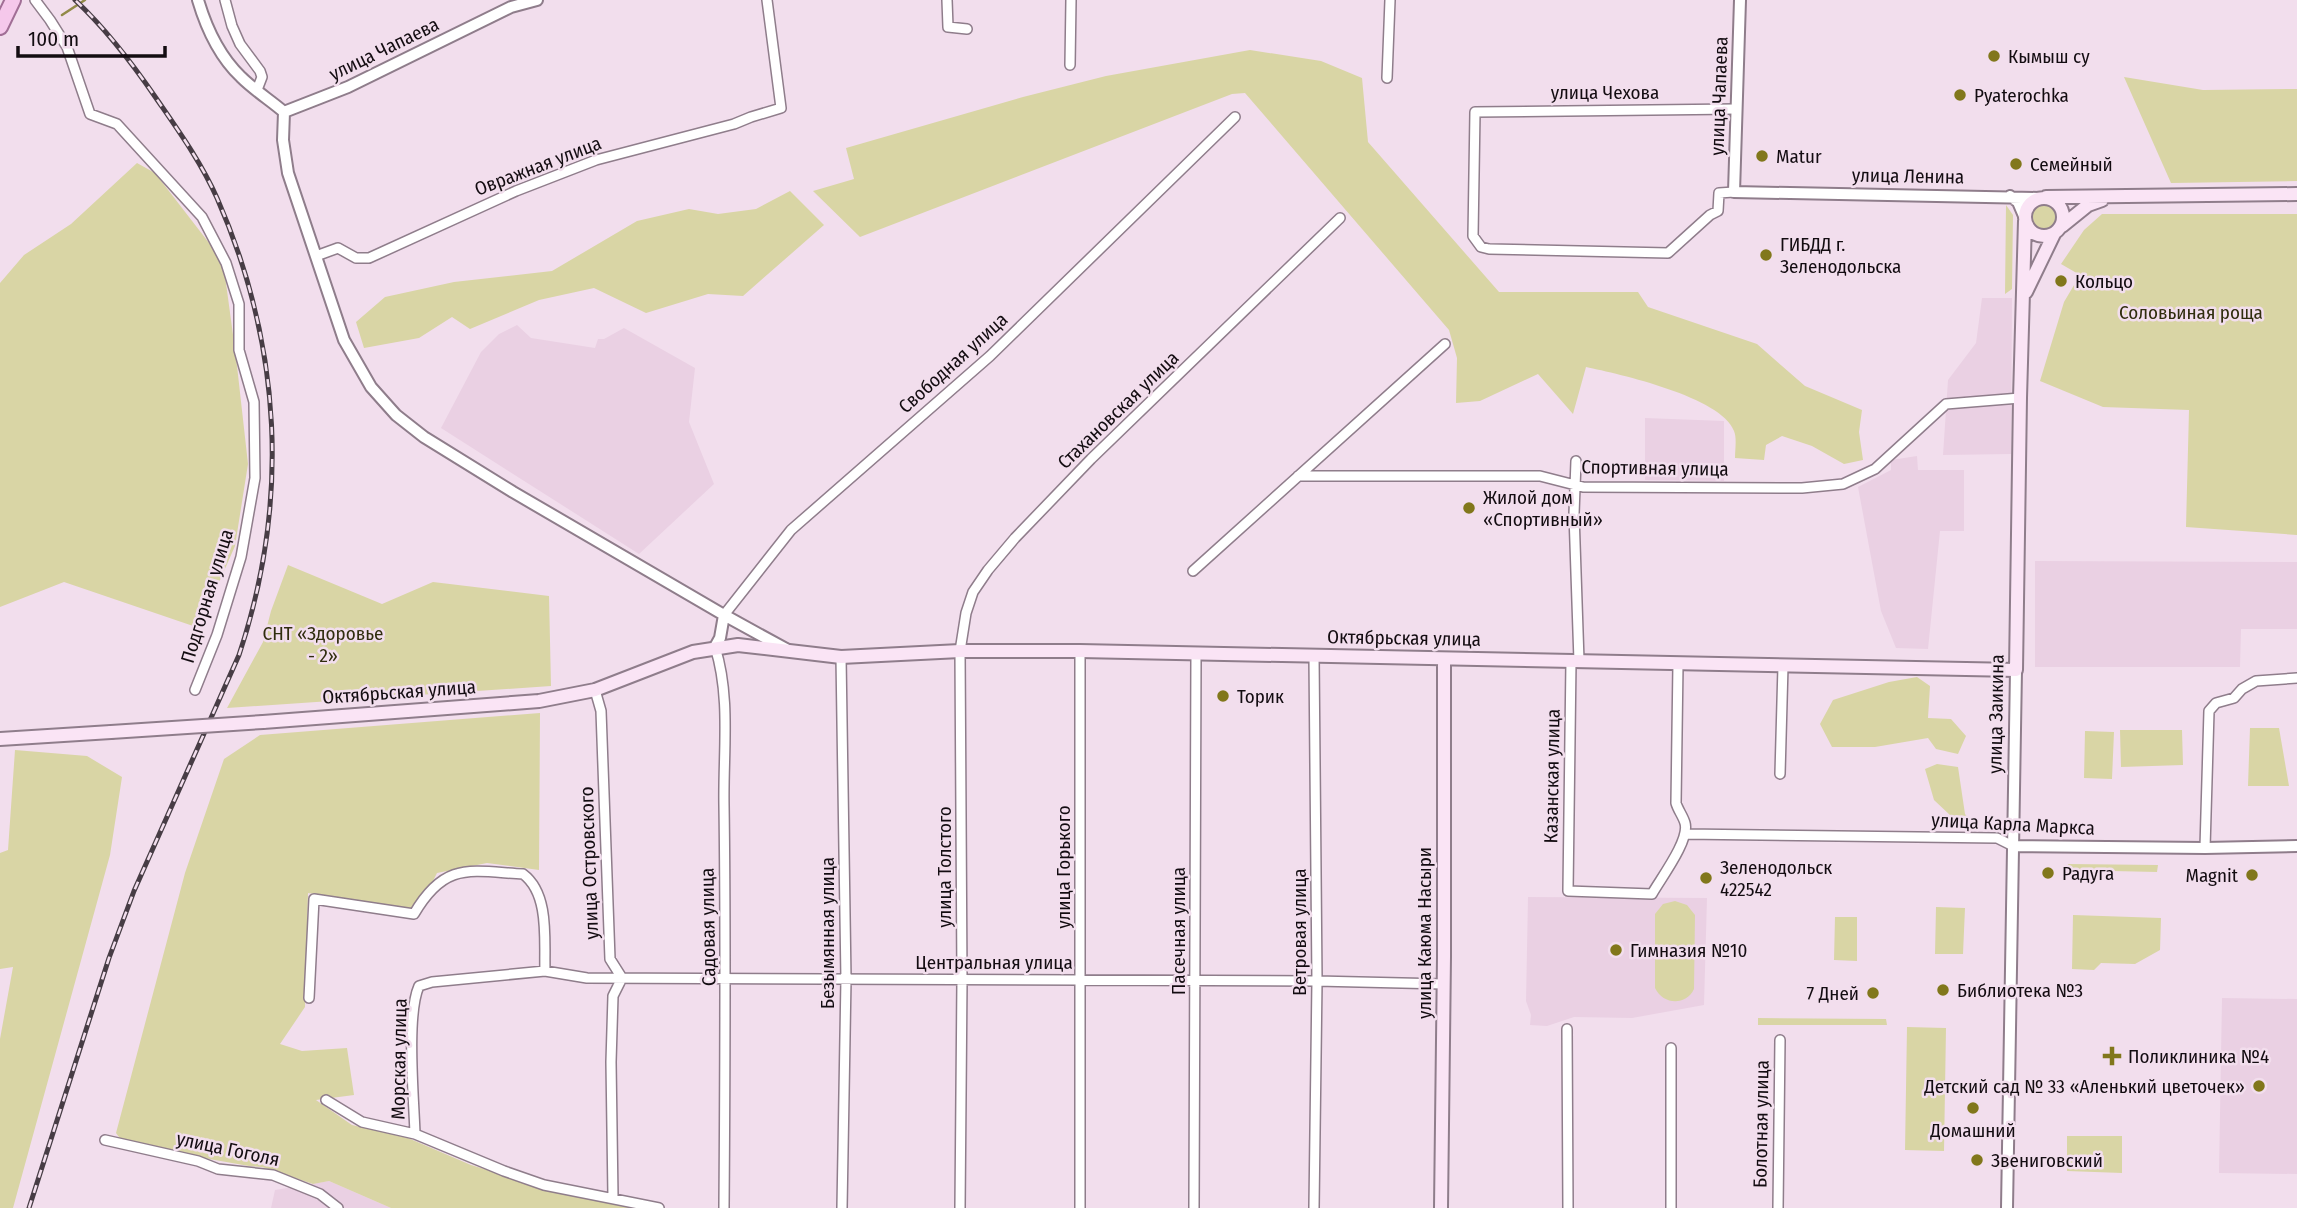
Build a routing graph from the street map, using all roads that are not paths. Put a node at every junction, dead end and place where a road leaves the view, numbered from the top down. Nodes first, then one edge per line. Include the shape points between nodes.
1 (10, 0) edge
2 (35, 0) edge
3 (198, 0) edge
4 (225, 0) edge
5 (537, 0) edge
6 (767, 0) edge
7 (947, 0) edge
8 (1070, 0) edge
9 (1390, 0) edge
10 (1740, 0) edge
11 (510, 3) edge
12 (0, 5) edge
13 (0, 27) edge
14 (967, 29) dead end
15 (1070, 65) dead end
16 (1387, 78) dead end
17 (257, 90) junction
18 (1736, 109) junction
19 (284, 112) junction
20 (1235, 117) dead end
21 (1734, 192) junction
22 (2297, 194) edge
23 (2113, 196) junction
24 (2010, 197) junction
25 (2043, 198) junction
26 (1340, 218) dead end
27 (2025, 218) junction
28 (2057, 230) junction
29 (316, 256) junction
30 (2023, 298) junction
31 (1445, 344) dead end
32 (2020, 398) junction
33 (1576, 461) dead end
34 (1298, 476) junction
35 (1575, 485) junction
36 (1193, 571) dead end
37 (724, 615) junction
38 (715, 648) junction
39 (1080, 651) junction
40 (792, 652) junction
41 (960, 652) junction
42 (1196, 654) junction
43 (1314, 656) junction
44 (841, 657) junction
45 (1444, 659) junction
46 (1575, 661) junction
47 (1678, 663) junction
48 (1783, 666) junction
49 (2016, 670) junction
50 (2297, 678) edge
51 (195, 690) dead end
52 (595, 690) junction
53 (0, 739) edge
54 (1780, 774) dead end
55 (1685, 834) junction
56 (2013, 846) junction
57 (2297, 846) edge
58 (2205, 848) junction
59 (545, 971) junction
60 (622, 978) junction
61 (726, 979) junction
62 (846, 979) junction
63 (962, 979) junction
64 (1082, 980) junction
65 (1195, 980) junction
66 (1317, 981) junction
67 (1444, 984) junction
68 (309, 998) dead end
69 (1567, 1029) dead end
70 (1780, 1040) dead end
71 (1671, 1048) dead end
72 (326, 1100) dead end
73 (415, 1135) junction
74 (105, 1140) dead end
75 (613, 1197) junction
76 (338, 1208) edge
77 (659, 1208) edge
78 (724, 1208) edge
79 (842, 1208) edge
80 (960, 1208) edge
81 (1080, 1208) edge
82 (1194, 1208) edge
83 (1314, 1208) edge
84 (1441, 1208) edge
85 (1567, 1208) edge
86 (1671, 1208) edge
87 (1778, 1208) edge
88 (2007, 1208) edge

1 - 12 street
1 - 13 main road
2 - 51 street, Подгорная улица via 67,47 90,114 117,124 202,217 226,263 239,304 239,350 254,402 256,478 241,557
3 - 17 street via 225,59
4 - 17 street via 240,44 260,71
5 - 11 street, улица Чапаева
6 - 29 street, Овражная улица via 780,108 596,160 369,258 356,258 338,248
7 - 14 street via 948,27
8 - 15 street
9 - 16 street
10 - 18 street, улица Чапаева
11 - 19 street, улица Чапаева via 348,87
17 - 19 street
18 - 21 street, улица Чапаева
18 - 21 street, улица Чехова via 1475,111 1474,236 1481,247 1489,249 1668,253 1718,211 1719,193
19 - 29 street, Октябрьская улица via 285,158
20 - 37 street, Свободная улица via 990,356 791,530
21 - 24 street, улица Ленина
22 - 23 main road, улица Ленина
23 - 25 main road, улица Ленина
23 - 28 main road via 2088,205
24 - 25 street, улица Ленина
24 - 27 street via 2018,202
25 - 27 main road via 2029,204
25 - 28 main road via 2061,208 2063,220
26 - 41 street, Стахановская улица via 1091,458 1015,538 973,593
27 - 28 main road via 2036,235
27 - 30 main road, улица Заикина
28 - 30 main road
29 - 37 street, Октябрьская улица via 356,365 396,415 513,492
30 - 32 main road, улица Заикина
31 - 34 street
32 - 35 street, Спортивная улица via 1946,404 1875,469 1843,484 1802,488
32 - 49 main road, улица Заикина
33 - 35 street, Казанская улица
34 - 35 street, Спортивная улица via 1540,476
34 - 36 street
35 - 46 street, Казанская улица
37 - 38 street, Свободная улица
37 - 40 street, Октябрьская улица
38 - 40 main road, Октябрьская улица via 737,645
38 - 52 main road, Октябрьская улица via 669,660
38 - 61 street, Садовая улица via 724,696
39 - 41 main road, Октябрьская улица
39 - 42 main road, Октябрьская улица
39 - 64 street, улица Горького
40 - 44 main road, Октябрьская улица
41 - 44 main road, Октябрьская улица
41 - 63 street, улица Толстого
42 - 43 main road, Октябрьская улица
42 - 65 street, Пасечная улица
43 - 45 main road, Октябрьская улица
43 - 66 street, Ветровая улица
44 - 62 street, Безымянная улица
45 - 46 main road, Октябрьская улица
45 - 67 main road, улица Каюма Насыри
46 - 47 main road, Октябрьская улица
46 - 55 street, Казанская улица via 1568,891 1652,894
47 - 48 main road, Октябрьская улица
47 - 55 street via 1676,803
48 - 49 main road, Октябрьская улица
48 - 54 street
49 - 56 street, улица Заикина
50 - 58 street via 2250,684 2209,711
52 - 53 main road, Октябрьская улица, bridge via 539,701
52 - 60 street, улица Островского via 601,711 610,960
55 - 56 street, улица Карла Маркса via 1997,838
56 - 58 street, улица Карла Маркса
56 - 88 street, улица Заикина
57 - 58 street, улица Карла Маркса
59 - 60 street, Центральная улица
59 - 68 street via 541,906 531,880 523,874 462,871 436,884 414,914 314,899
59 - 73 street, Морская улица via 419,986 413,1029
60 - 61 street, Центральная улица
60 - 75 street via 613,996
61 - 62 street, Центральная улица
61 - 78 street, Садовая улица
62 - 63 street, Центральная улица
62 - 79 street, Безымянная улица
63 - 64 street, Центральная улица
63 - 80 street, улица Толстого
64 - 65 street, Центральная улица
64 - 81 street, улица Горького
65 - 66 street, Центральная улица
65 - 82 street, Пасечная улица
66 - 67 street, Центральная улица
66 - 83 street, Ветровая улица
67 - 84 main road, улица Каюма Насыри
69 - 85 street
70 - 87 street, Болотная улица
71 - 86 street
72 - 73 street via 362,1122
73 - 75 street via 544,1185
74 - 76 street, улица Гоголя via 218,1169 273,1175
75 - 77 street

